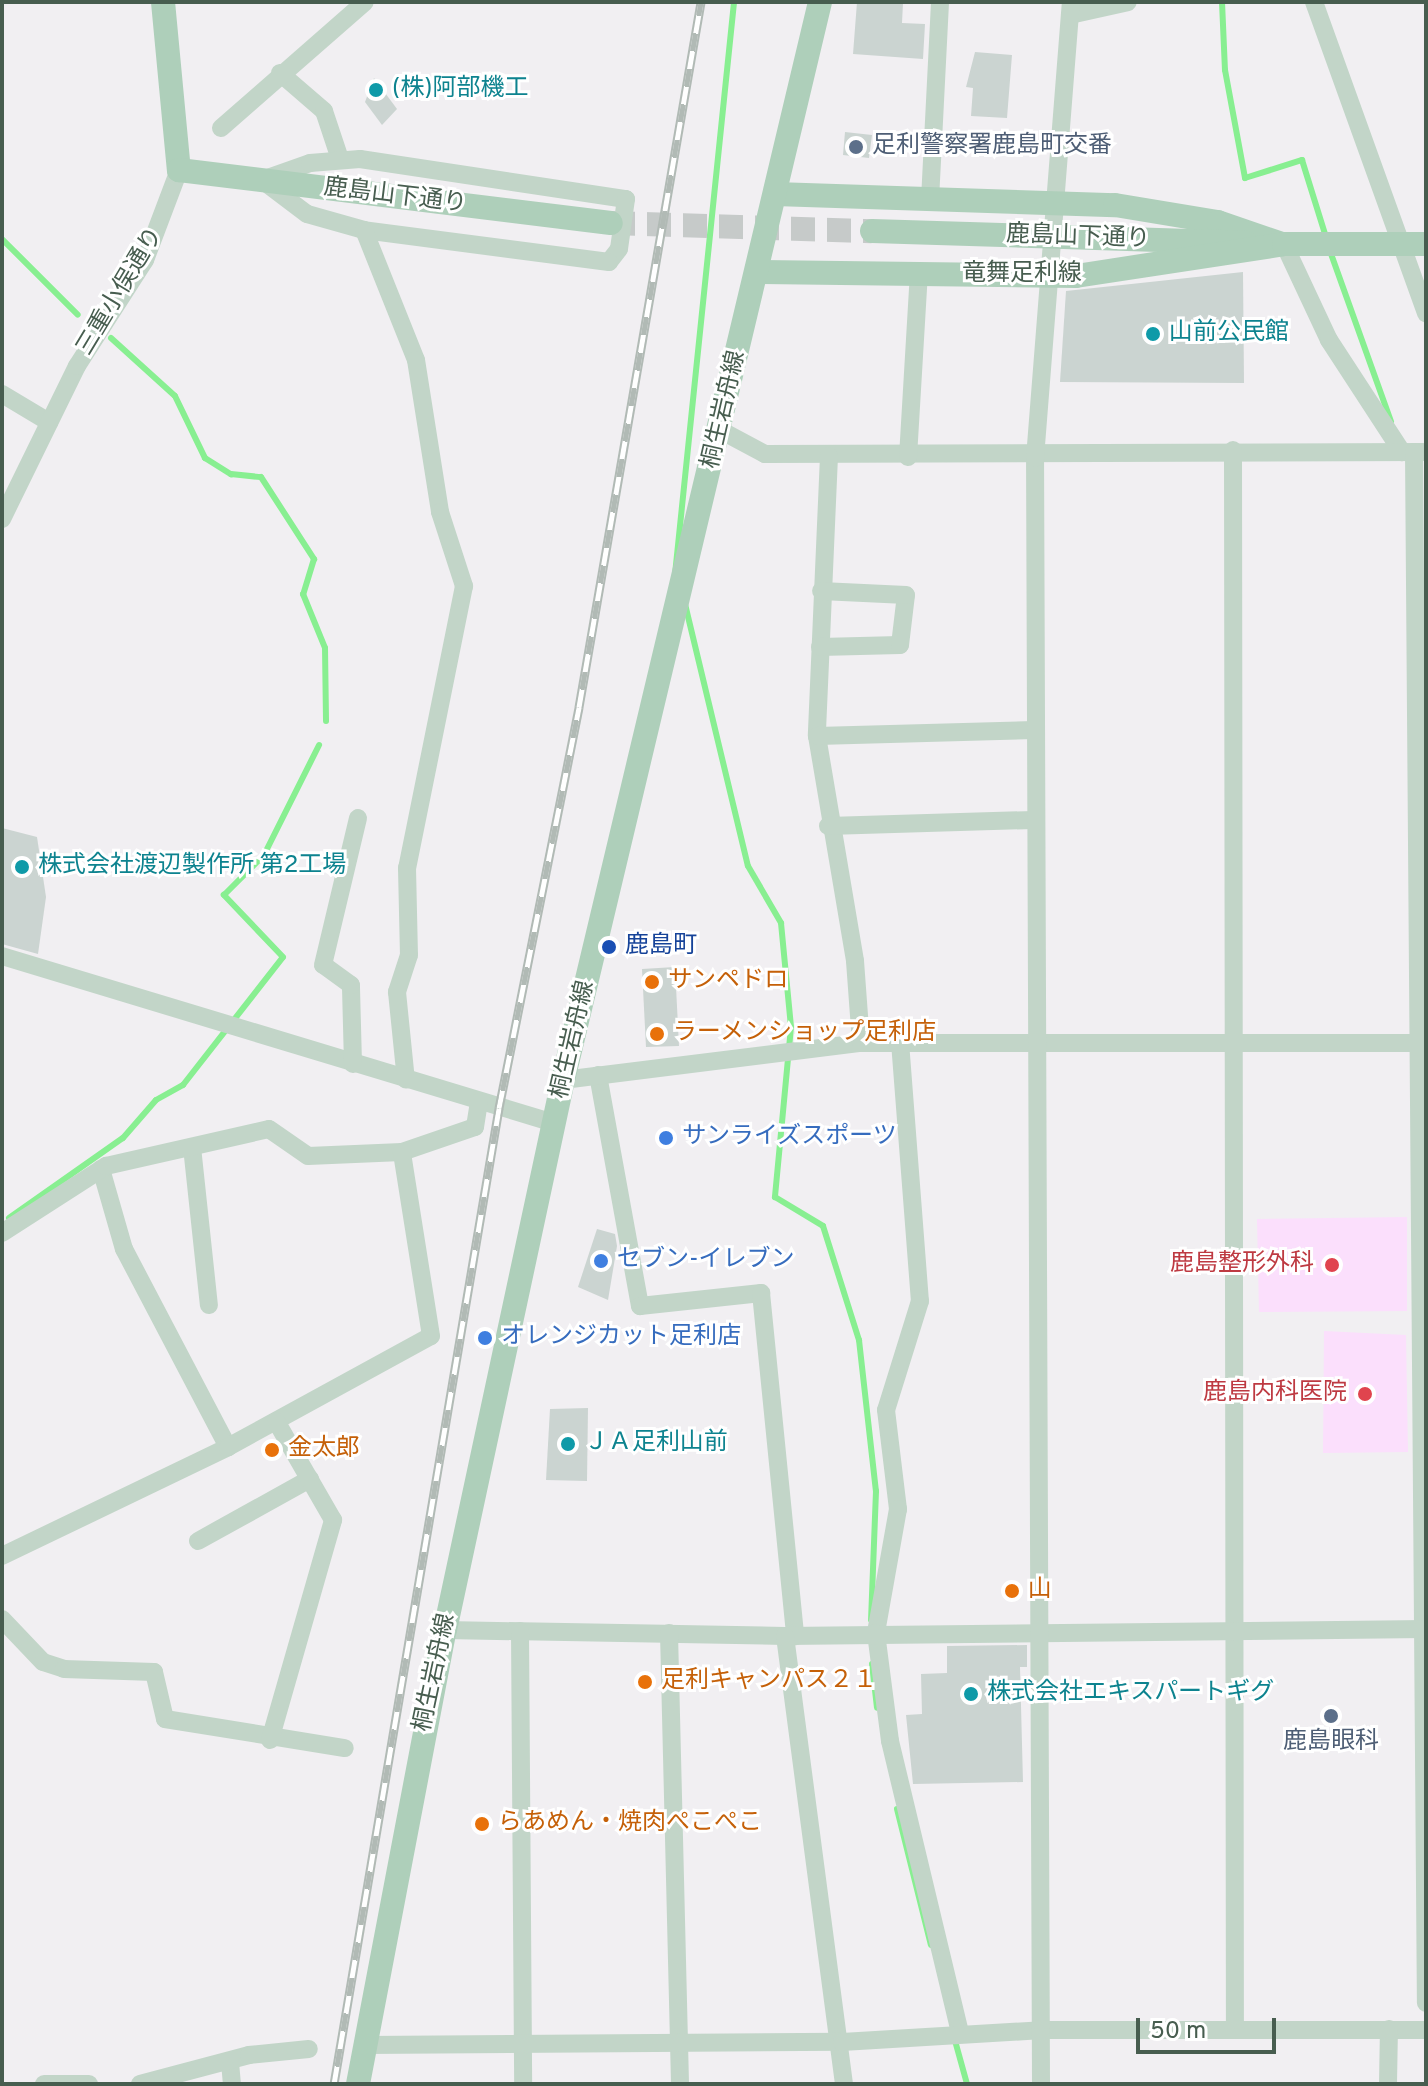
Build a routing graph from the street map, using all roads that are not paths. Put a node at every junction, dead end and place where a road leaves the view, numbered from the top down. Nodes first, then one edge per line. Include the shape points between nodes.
1 (163, 2) edge
2 (365, 2) edge
3 (820, 2) edge
4 (940, 2) edge
5 (1128, 2) edge
6 (1314, 2) edge
7 (1070, 9) edge
8 (280, 73) junction
9 (221, 128) dead end
10 (340, 159) junction
11 (179, 170) junction
12 (262, 180) junction
13 (775, 194) junction
14 (930, 200) junction
15 (1056, 202) junction
16 (611, 223) tunnel mouth
17 (364, 230) junction
18 (872, 231) tunnel mouth
19 (1054, 237) junction
20 (1284, 244) junction
21 (1400, 244) junction
22 (1426, 244) edge
23 (758, 272) junction
24 (919, 274) junction
25 (1050, 277) junction
26 (1426, 313) edge
27 (2, 394) edge
28 (49, 422) junction
29 (720, 430) junction
30 (1233, 450) junction
31 (1414, 452) edge
32 (829, 456) junction
33 (908, 457) junction
34 (1035, 458) junction
35 (2, 519) edge
36 (821, 591) junction
37 (820, 647) junction
38 (1034, 730) junction
39 (817, 736) junction
40 (358, 818) dead end
41 (1034, 820) junction
42 (828, 826) junction
43 (2, 956) edge
44 (900, 1042) junction
45 (861, 1043) junction
46 (1422, 1043) edge
47 (1033, 1044) junction
48 (1234, 1046) junction
49 (353, 1064) junction
50 (598, 1075) junction
51 (406, 1080) junction
52 (563, 1080) junction
53 (479, 1102) junction
54 (554, 1123) junction
55 (192, 1147) junction
56 (402, 1152) junction
57 (101, 1169) junction
58 (2, 1233) edge
59 (209, 1305) dead end
60 (276, 1421) junction
61 (228, 1447) junction
62 (310, 1479) junction
63 (198, 1541) dead end
64 (2, 1556) edge
65 (2, 1619) edge
66 (1422, 1629) edge
67 (445, 1630) junction
68 (1235, 1630) junction
69 (520, 1631) junction
70 (1040, 1631) junction
71 (669, 1633) junction
72 (876, 1633) junction
73 (790, 1636) junction
74 (270, 1740) junction
75 (345, 1748) dead end
76 (1424, 1810) edge
77 (1426, 2003) edge
78 (1235, 2028) junction
79 (1389, 2029) junction
80 (1042, 2030) junction
81 (1426, 2030) edge
82 (953, 2033) junction
83 (523, 2042) junction
84 (842, 2042) junction
85 (683, 2043) junction
86 (365, 2045) junction
87 (309, 2049) dead end
88 (230, 2062) junction
89 (44, 2084) edge
90 (89, 2084) edge
91 (140, 2084) edge
92 (232, 2084) edge
93 (358, 2084) edge
94 (523, 2084) edge
95 (680, 2084) edge
96 (844, 2084) edge
97 (1041, 2084) edge
98 (1388, 2084) edge

1 - 11 main road, 三重小俣通り
2 - 8 street
3 - 13 main road, 桐生岩舟線
4 - 14 street
5 - 7 street
6 - 21 street
7 - 15 street
8 - 9 street
8 - 10 street via 324,111
10 - 12 street
10 - 17 street via 626,199 619,249 609,262
11 - 12 main road, 鹿島山下通り
11 - 28 street, 三重小俣通り via 145,260
12 - 16 main road, 鹿島山下通り
12 - 17 street via 307,214
13 - 14 main road, 竜舞足利線
13 - 23 main road, 桐生岩舟線
14 - 15 main road, 竜舞足利線
15 - 19 street
15 - 20 main road, 竜舞足利線 via 1218,222
17 - 51 street via 416,360 440,512 464,586 407,868 409,955 397,992
18 - 19 main road, 鹿島山下通り
19 - 20 main road, 鹿島山下通り
19 - 25 street
20 - 21 main road, 竜舞足利線
20 - 25 main road, 竜舞足利線 via 1138,270
20 - 31 street via 1329,340
21 - 22 main road, 竜舞足利線
21 - 26 street
23 - 24 main road, 竜舞足利線
23 - 29 main road, 桐生岩舟線
24 - 25 main road, 竜舞足利線
24 - 33 street
25 - 34 street
27 - 28 street
28 - 35 street, 三重小俣通り
29 - 32 street via 765,454
29 - 52 main road, 桐生岩舟線
30 - 31 street
30 - 34 street
30 - 48 street
31 - 46 street
32 - 33 street
32 - 36 street
33 - 34 street
34 - 38 street
36 - 37 street
36 - 37 street via 906,595 900,645
37 - 39 street
38 - 39 street
38 - 41 street
39 - 42 street
40 - 49 street via 323,965 351,985
41 - 42 street
41 - 47 street
42 - 45 street via 855,961
43 - 49 street
44 - 45 street
44 - 47 street
44 - 72 street via 920,1301 886,1410 898,1509
45 - 50 street
46 - 48 street
46 - 66 street
47 - 48 street
47 - 70 street
48 - 68 street
49 - 51 street
50 - 52 street
50 - 73 street via 640,1306 761,1293
51 - 53 street
52 - 54 main road, 桐生岩舟線
53 - 54 street
53 - 56 street via 475,1127
54 - 67 main road, 桐生岩舟線
55 - 56 street via 269,1129 308,1156
55 - 57 street
55 - 59 street
56 - 60 street via 431,1336
57 - 58 street
57 - 61 street via 124,1249
60 - 61 street
60 - 62 street
61 - 64 street
62 - 63 street
62 - 74 street via 333,1520
65 - 74 street via 43,1662 64,1669 154,1672 165,1719
66 - 68 street
66 - 76 street
67 - 69 street
67 - 86 main road, 桐生岩舟線
68 - 70 street
68 - 78 street
69 - 71 street
69 - 83 street
70 - 72 street
70 - 80 street
71 - 73 street
71 - 85 street
72 - 73 street
72 - 82 street via 890,1741
73 - 84 street
74 - 75 street
76 - 77 street
78 - 79 street
78 - 80 street
79 - 81 street
79 - 98 street
80 - 82 street
80 - 97 street
82 - 84 street
83 - 85 street
83 - 86 street
83 - 94 street
84 - 85 street
84 - 96 street
85 - 95 street
86 - 93 main road, 桐生岩舟線
87 - 88 street
88 - 91 street
88 - 92 street
89 - 90 street

